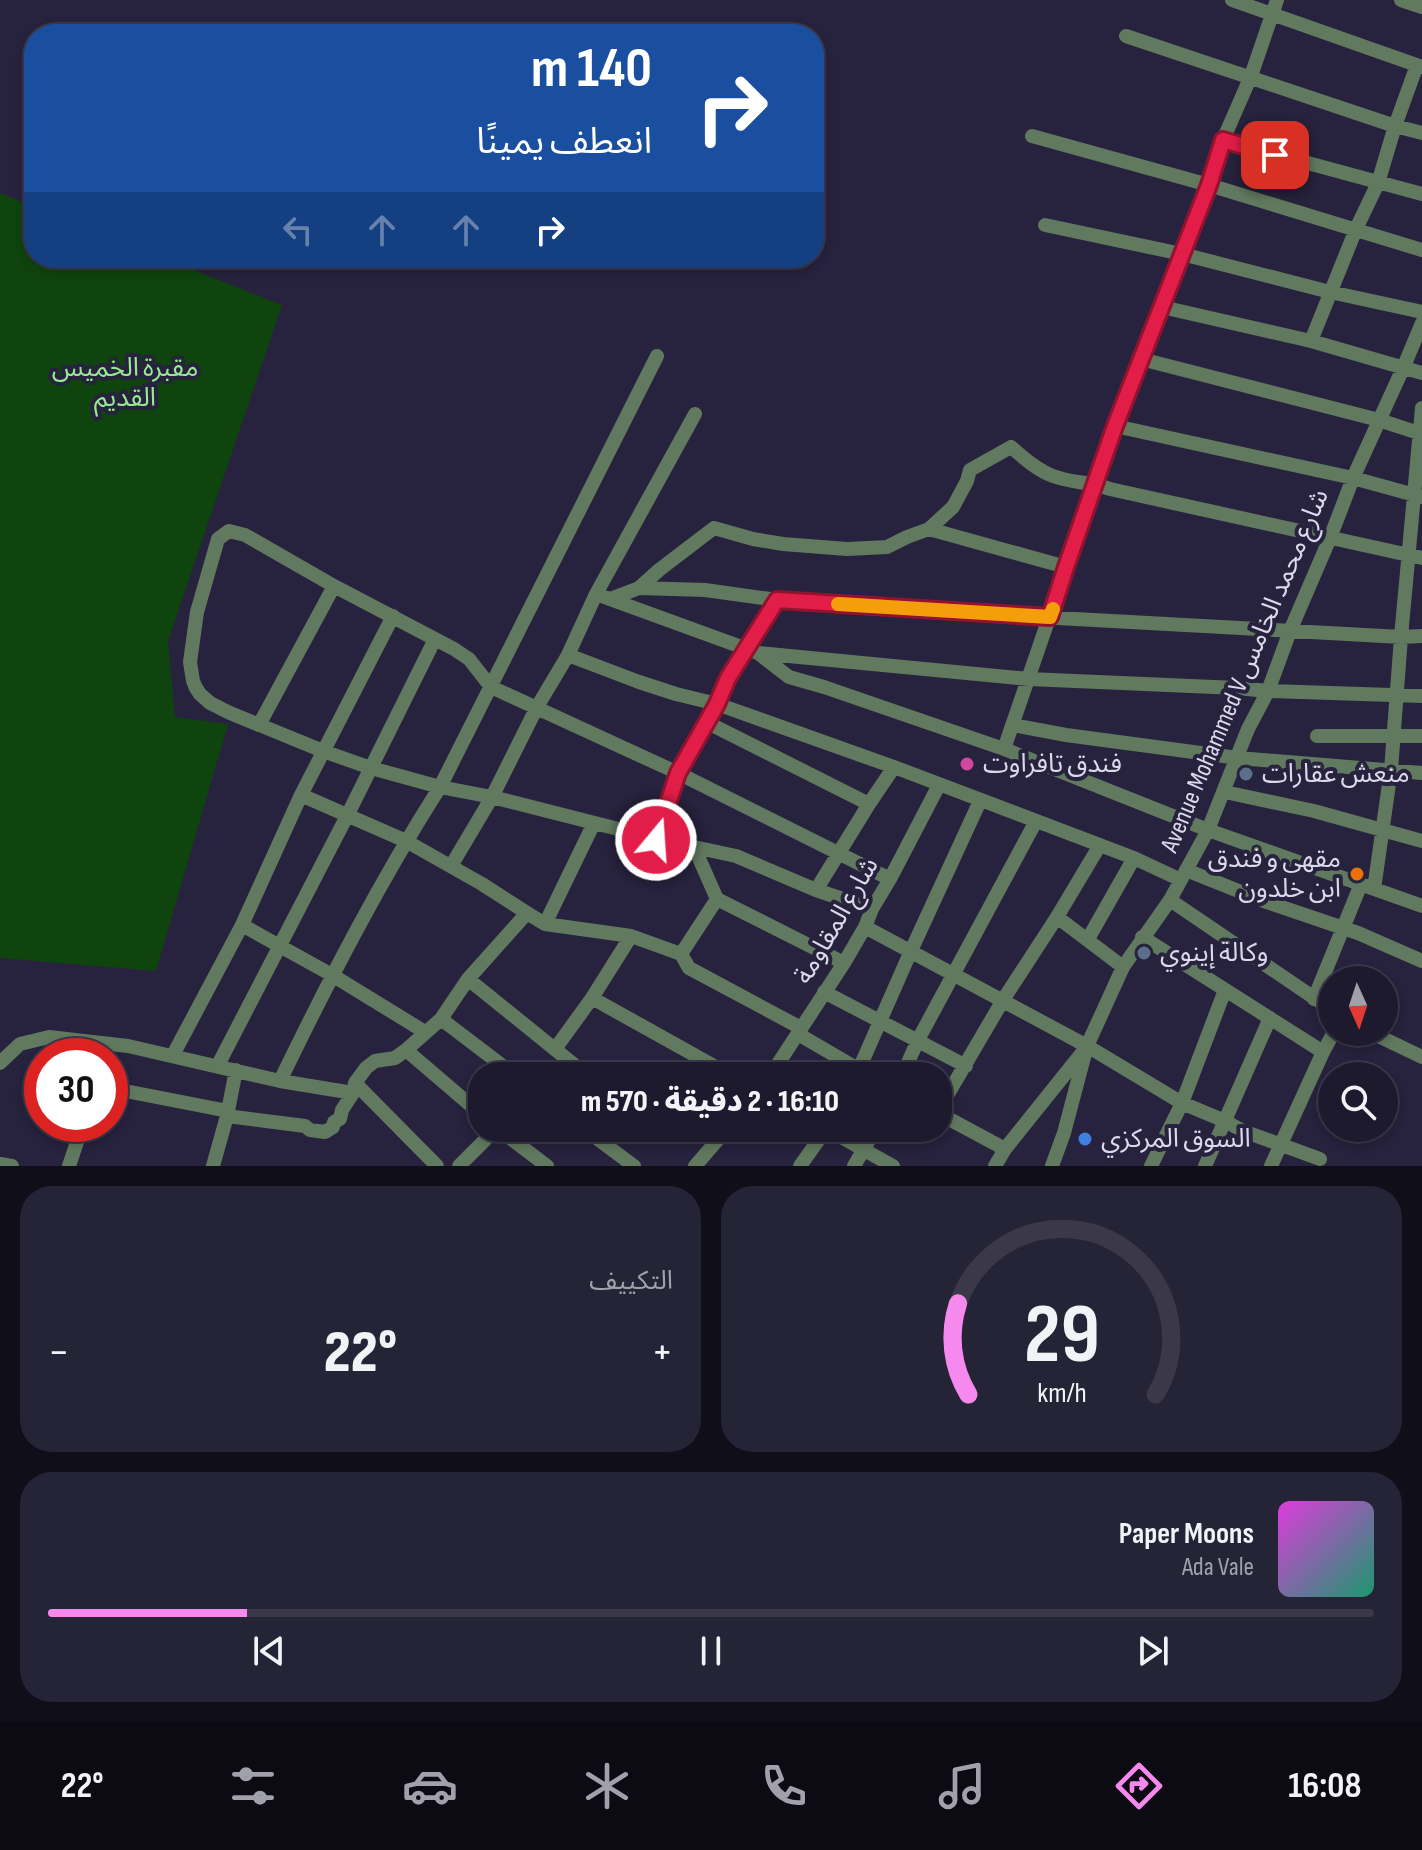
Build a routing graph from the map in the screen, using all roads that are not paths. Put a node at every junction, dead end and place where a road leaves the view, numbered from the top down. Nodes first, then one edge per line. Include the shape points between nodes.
1 (1232, 0) edge
2 (1277, 0) edge
3 (1401, 0) edge
4 (1422, 7) edge
5 (1272, 15) junction
6 (1126, 36) dead end
7 (1420, 66) edge
8 (1251, 76) junction
9 (1395, 126) junction
10 (1422, 133) edge
11 (1032, 136) dead end
12 (1223, 140) junction
13 (1378, 183) junction
14 (1209, 185) junction
15 (1422, 194) edge
16 (1045, 225) dead end
17 (1356, 229) junction
18 (1422, 250) edge
19 (1182, 254) junction
20 (1330, 292) junction
21 (1162, 307) junction
22 (1422, 312) edge
23 (1422, 323) edge
24 (1311, 341) junction
25 (657, 356) dead end
26 (1141, 359) junction
27 (1404, 366) junction
28 (1422, 373) edge
29 (1422, 408) edge
30 (695, 414) dead end
31 (1379, 420) junction
32 (1115, 426) junction
33 (1420, 434) edge
34 (1353, 478) junction
35 (1096, 484) junction
36 (1418, 496) edge
37 (929, 529) junction
38 (1330, 538) junction
39 (1416, 557) edge
40 (1066, 567) junction
41 (334, 586) junction
42 (639, 588) junction
43 (603, 597) junction
44 (777, 600) junction
45 (393, 616) junction
46 (1050, 617) junction
47 (1290, 631) junction
48 (1422, 636) edge
49 (1401, 637) junction
50 (435, 639) junction
51 (752, 651) junction
52 (568, 655) junction
53 (1029, 679) junction
54 (491, 687) junction
55 (1268, 691) junction
56 (1397, 695) junction
57 (1422, 696) edge
58 (717, 704) junction
59 (537, 707) junction
60 (706, 722) junction
61 (259, 725) junction
62 (1012, 725) junction
63 (1317, 736) dead end
64 (1394, 736) junction
65 (1422, 736) edge
66 (1004, 749) junction
67 (323, 751) junction
68 (1238, 758) junction
69 (894, 767) junction
70 (371, 768) junction
71 (1391, 770) junction
72 (678, 773) junction
73 (1422, 773) edge
74 (939, 785) junction
75 (440, 787) junction
76 (1225, 792) junction
77 (301, 795) junction
78 (492, 797) junction
79 (980, 801) junction
80 (869, 804) junction
81 (348, 814) junction
82 (1036, 821) junction
83 (594, 823) junction
84 (1208, 830) junction
85 (1382, 831) junction
86 (656, 840) junction
87 (406, 841) junction
88 (1422, 841) edge
89 (1100, 845) junction
90 (694, 847) junction
91 (839, 852) junction
92 (1134, 858) junction
93 (451, 866) junction
94 (1183, 875) junction
95 (890, 879) junction
96 (1368, 887) junction
97 (816, 890) junction
98 (717, 899) junction
99 (1170, 900) junction
100 (1422, 906) edge
101 (872, 909) junction
102 (527, 913) junction
103 (1057, 917) junction
104 (545, 924) junction
105 (242, 925) junction
106 (865, 927) junction
107 (1343, 928) junction
108 (631, 936) junction
109 (1142, 937) junction
110 (1088, 939) junction
111 (278, 947) junction
112 (910, 953) junction
113 (681, 954) junction
114 (1422, 961) edge
115 (844, 963) junction
116 (1123, 967) junction
117 (332, 975) junction
118 (954, 975) junction
119 (468, 979) junction
120 (1225, 990) junction
121 (824, 992) junction
122 (592, 998) junction
123 (1314, 999) junction
124 (1003, 1000) junction
125 (1318, 1001) edge
126 (1270, 1018) junction
127 (441, 1019) junction
128 (881, 1022) junction
129 (800, 1031) junction
130 (425, 1032) junction
131 (918, 1040) junction
132 (24, 1043) edge
133 (1398, 1045) edge
134 (128, 1046) edge
135 (1087, 1046) junction
136 (1326, 1046) edge
137 (555, 1049) junction
138 (406, 1050) junction
139 (1323, 1052) junction
140 (173, 1055) junction
141 (1422, 1057) edge
142 (498, 1062) edge
143 (571, 1062) edge
144 (707, 1062) edge
145 (779, 1062) edge
146 (845, 1062) edge
147 (866, 1062) edge
148 (908, 1062) edge
149 (0, 1063) edge
150 (218, 1065) junction
151 (966, 1066) junction
152 (236, 1070) junction
153 (280, 1081) junction
154 (354, 1088) junction
155 (952, 1089) edge
156 (128, 1092) edge
157 (468, 1103) edge
158 (1182, 1103) junction
159 (228, 1114) junction
160 (952, 1120) edge
161 (1225, 1121) junction
162 (77, 1142) edge
163 (483, 1142) edge
164 (515, 1142) edge
165 (610, 1142) edge
166 (716, 1142) edge
167 (817, 1142) edge
168 (851, 1142) edge
169 (869, 1142) edge
170 (1280, 1144) junction
171 (1005, 1149) junction
172 (865, 1150) junction
173 (1320, 1159) dead end
174 (0, 1164) edge
175 (12, 1166) edge
176 (69, 1166) edge
177 (213, 1166) edge
178 (437, 1166) edge
179 (459, 1166) edge
180 (547, 1166) edge
181 (634, 1166) edge
182 (695, 1166) edge
183 (800, 1166) edge
184 (854, 1166) edge
185 (893, 1166) edge
186 (995, 1166) edge
187 (1052, 1166) edge
188 (1151, 1166) edge
189 (1205, 1166) edge
190 (1271, 1166) edge

1 - 5 street
2 - 5 street
3 - 4 street
5 - 7 street
5 - 8 street
6 - 8 street
7 - 9 street
8 - 9 street
8 - 12 street
9 - 10 street
9 - 13 street
11 - 14 street
12 - 13 street
12 - 14 street
13 - 15 street
13 - 17 street
14 - 17 street
14 - 19 street
16 - 19 street
17 - 18 street
17 - 20 street
19 - 20 street
19 - 21 street
20 - 22 street
20 - 24 street
21 - 24 street
21 - 26 street
23 - 27 street, Avenue Mohammed V شارع محمد الخامس
24 - 27 street
25 - 54 street
26 - 31 street
26 - 32 street
27 - 28 street
27 - 31 street, Avenue Mohammed V شارع محمد الخامس
29 - 33 street
30 - 43 street
31 - 33 street
31 - 34 street, Avenue Mohammed V شارع محمد الخامس
32 - 34 street
32 - 35 street
33 - 36 street
34 - 36 street
34 - 38 street, Avenue Mohammed V شارع محمد الخامس
35 - 37 street via 1056,478 1011,447 970,470 953,507
35 - 38 street
35 - 40 street
36 - 39 street
37 - 40 street
37 - 42 street via 887,547 847,549 753,539 714,528
38 - 39 street
38 - 47 street, Avenue Mohammed V شارع محمد الخامس
39 - 49 street
40 - 46 street
41 - 45 street
41 - 61 street
41 - 61 street via 245,535 229,531 218,539 197,612 190,662 193,681 210,703
42 - 43 street
42 - 44 street
43 - 51 street
43 - 52 street
44 - 46 street
44 - 51 street
45 - 50 street
45 - 67 street
46 - 47 street
46 - 53 street
47 - 49 street
47 - 55 street, Avenue Mohammed V شارع محمد الخامس
48 - 49 street
49 - 56 street
50 - 54 street via 469,659
50 - 70 street
51 - 53 street
51 - 58 street via 728,678
51 - 66 street via 789,677
52 - 58 street
52 - 59 street
53 - 55 street
53 - 62 street
54 - 59 street
54 - 75 street
55 - 56 street
55 - 68 street, Avenue Mohammed V شارع محمد الخامس
56 - 57 street
56 - 64 street
58 - 60 street
58 - 69 street
59 - 72 street
59 - 78 street
60 - 72 street
60 - 80 street
61 - 67 street
62 - 66 street
62 - 68 street
63 - 64 street
64 - 65 street
64 - 71 street
66 - 84 street
67 - 70 street
67 - 77 street
68 - 71 street
68 - 76 street, Avenue Mohammed V شارع محمد الخامس
69 - 74 street
69 - 80 street
70 - 75 street
70 - 81 street
71 - 73 street
71 - 85 street
72 - 86 street
72 - 91 street
74 - 79 street
74 - 95 street, شارع المقاومة
75 - 78 street
75 - 87 street
76 - 84 street, Avenue Mohammed V شارع محمد الخامس
76 - 85 street
77 - 81 street
77 - 105 street
78 - 83 street
78 - 93 street
79 - 82 street
79 - 112 street
80 - 91 street
81 - 87 street
81 - 111 street
82 - 89 street
82 - 118 street
83 - 86 street
83 - 104 street
84 - 94 street, Avenue Mohammed V شارع محمد الخامس
84 - 96 street
85 - 88 street
85 - 96 street
86 - 90 street
87 - 93 street
87 - 117 street
89 - 92 street
89 - 103 street
90 - 97 street via 736,856
90 - 98 street
91 - 95 street
91 - 97 street
92 - 94 street
92 - 110 street
93 - 102 street
94 - 99 street, Avenue Mohammed V شارع محمد الخامس
94 - 107 street
95 - 101 street, شارع المقاومة
96 - 100 street
96 - 107 street
97 - 101 street
98 - 113 street
98 - 115 street
99 - 109 street, Avenue Mohammed V شارع محمد الخامس
99 - 123 street
101 - 106 street, شارع المقاومة
102 - 104 street
102 - 119 street
103 - 110 street
103 - 124 street
104 - 108 street
105 - 111 street
105 - 140 street
106 - 112 street
106 - 115 street, شارع المقاومة
107 - 114 street
107 - 123 street
108 - 113 street
108 - 122 street
109 - 116 street, Avenue Mohammed V شارع محمد الخامس
109 - 120 street
110 - 116 street
111 - 117 street
111 - 150 street
112 - 118 street
112 - 128 street
113 - 129 street via 689,968
115 - 121 street, شارع المقاومة
116 - 135 street, Avenue Mohammed V شارع محمد الخامس
117 - 130 street
117 - 153 street
118 - 124 street
118 - 131 street
119 - 127 street
119 - 137 street
120 - 126 street
120 - 158 street
121 - 128 street
121 - 129 street, شارع المقاومة
122 - 137 street
122 - 144 street
123 - 125 street
124 - 135 street
124 - 151 street
126 - 139 street
126 - 161 street
127 - 130 street
127 - 142 street
128 - 131 street
128 - 147 street
129 - 145 street, شارع المقاومة
129 - 146 street
130 - 138 street
131 - 148 street
131 - 151 street
132 - 149 street
133 - 141 street
134 - 140 street
135 - 158 street
135 - 171 street
135 - 187 street, Avenue Mohammed V شارع محمد الخامس
136 - 139 street
137 - 143 street
138 - 154 street via 375,1061
138 - 157 street
139 - 170 street
140 - 150 street
150 - 152 street
151 - 155 street
152 - 153 street
152 - 159 street
153 - 154 street
154 - 159 street via 340,1119 325,1132
154 - 178 street
156 - 159 street
158 - 161 street
158 - 188 street
159 - 177 street
160 - 171 street
161 - 170 street
161 - 189 street
162 - 176 street
163 - 179 street
164 - 180 street
165 - 181 street
166 - 182 street
167 - 183 street
168 - 172 street
169 - 172 street
170 - 173 street
170 - 190 street
171 - 186 street
172 - 184 street
172 - 185 street
174 - 175 street

